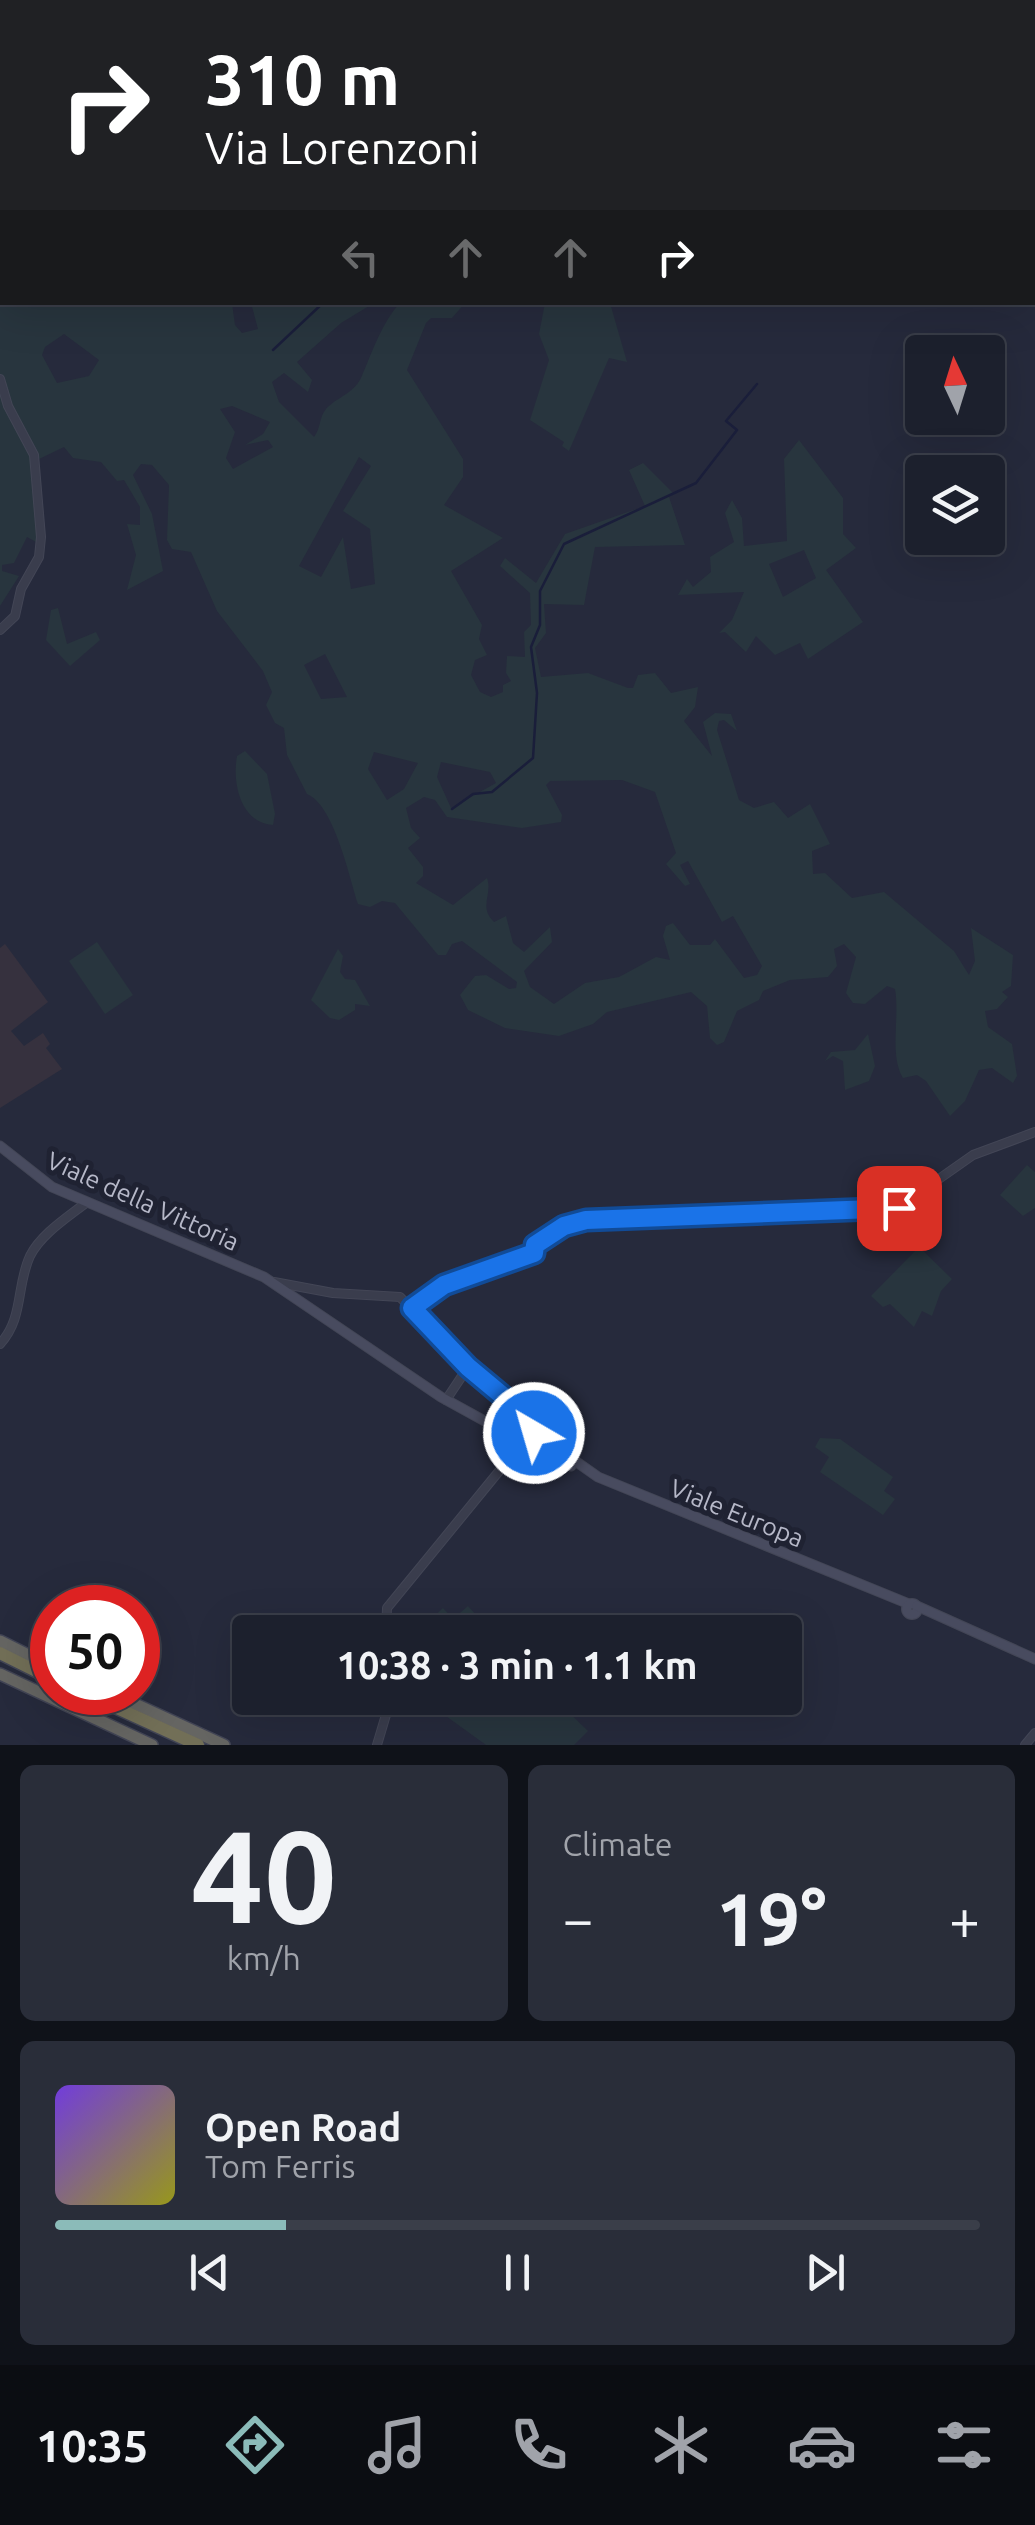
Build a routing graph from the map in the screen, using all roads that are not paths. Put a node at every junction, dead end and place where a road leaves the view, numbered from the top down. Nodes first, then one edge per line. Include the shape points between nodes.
1 (0, 379) edge
2 (0, 630) edge
3 (1035, 1132) edge
4 (1, 1148) edge
5 (87, 1202) junction
6 (272, 1281) junction
7 (412, 1308) junction
8 (0, 1344) edge
9 (468, 1367) junction
10 (421, 1384) junction
11 (446, 1400) junction
12 (467, 1413) junction
13 (514, 1439) junction
14 (533, 1444) junction
15 (509, 1459) junction
16 (385, 1615) edge
17 (0, 1639) edge
18 (0, 1654) edge
19 (30, 1655) edge
20 (1035, 1659) edge
21 (0, 1662) edge
22 (30, 1668) edge
23 (0, 1674) edge
24 (30, 1676) edge
25 (115, 1715) edge
26 (132, 1715) edge
27 (159, 1715) edge
28 (386, 1715) edge
29 (1035, 1733) edge
30 (152, 1745) edge
31 (180, 1745) edge
32 (198, 1745) edge
33 (224, 1745) edge
34 (377, 1745) edge
35 (1026, 1745) edge

1 - 2 street via 34,455 41,537 14,616
3 - 7 street via 964,1161 899,1208 564,1226 518,1256 444,1285
4 - 5 main road, Viale della Vittoria via 44,1182
5 - 6 main road, Viale della Vittoria
5 - 8 street via 37,1245 16,1322
6 - 7 street via 397,1295
6 - 10 main road
7 - 9 street
9 - 11 street
9 - 14 street via 526,1416
10 - 11 main road
10 - 12 main road
11 - 12 main road
12 - 13 main road
13 - 14 main road
13 - 15 street
14 - 15 street
14 - 20 main road, Viale Europa
15 - 16 street
17 - 19 highway
18 - 22 highway
21 - 24 highway
23 - 30 highway
25 - 31 highway
26 - 32 highway
27 - 33 highway
28 - 34 street
29 - 35 street

